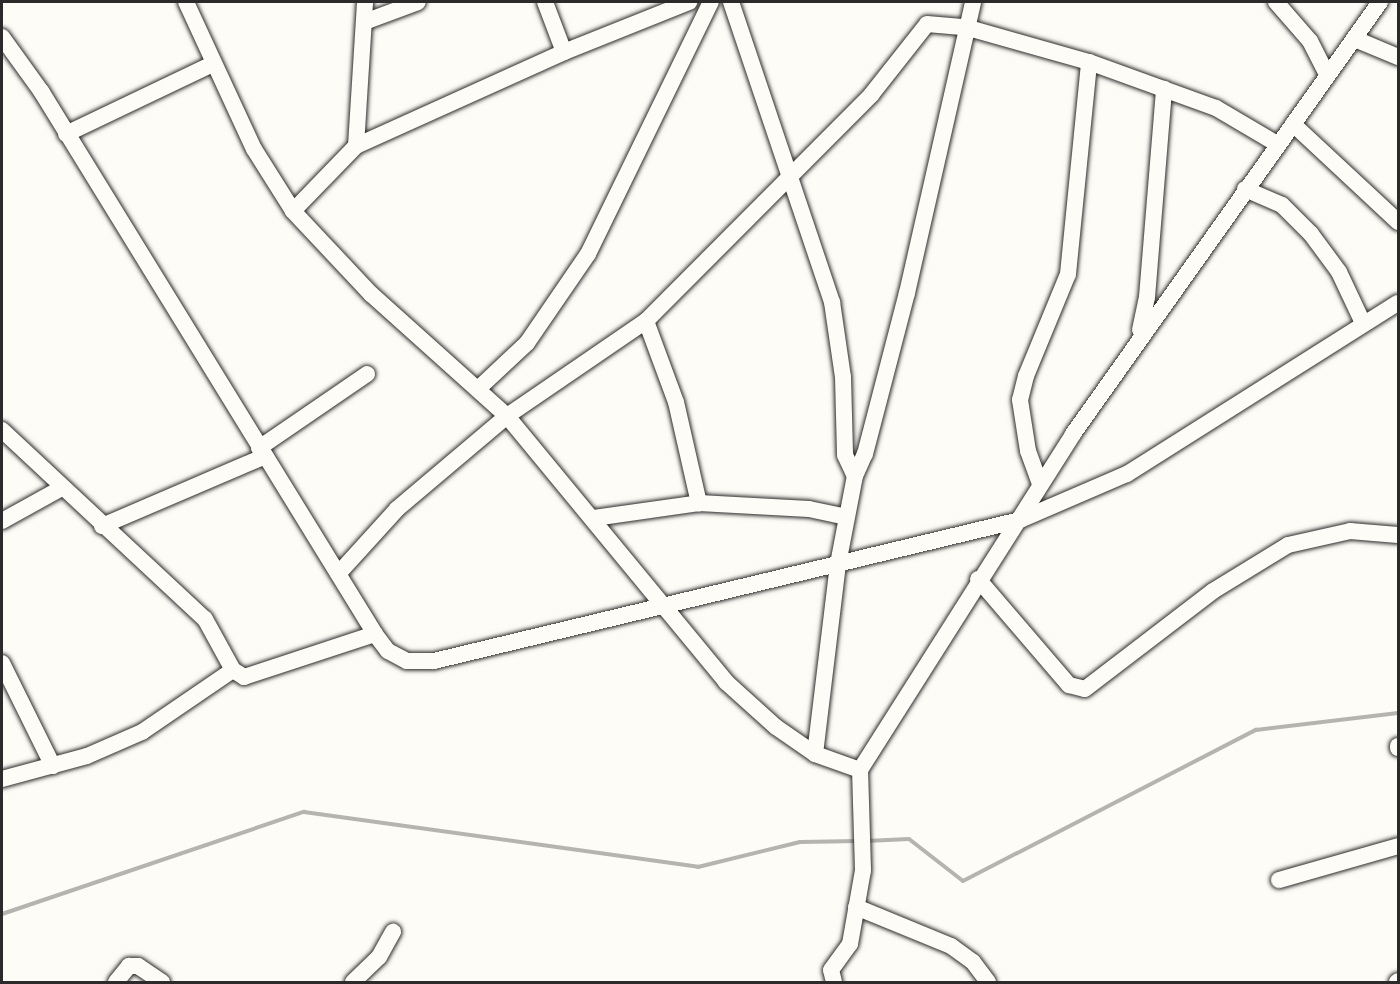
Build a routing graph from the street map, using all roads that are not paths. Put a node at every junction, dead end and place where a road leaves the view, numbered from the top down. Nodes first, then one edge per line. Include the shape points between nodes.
1 (186, 2) edge
2 (365, 2) edge
3 (418, 2) edge
4 (545, 2) edge
5 (689, 2) edge
6 (711, 2) edge
7 (731, 2) edge
8 (973, 2) edge
9 (1276, 2) edge
10 (1380, 2) edge
11 (367, 21) junction
12 (965, 27) junction
13 (2, 37) edge
14 (1355, 39) junction
15 (564, 52) junction
16 (1398, 57) edge
17 (1089, 62) junction
18 (213, 64) junction
19 (1327, 75) junction
20 (1164, 89) junction
21 (1293, 123) junction
22 (66, 134) junction
23 (1277, 144) junction
24 (356, 146) junction
25 (791, 176) junction
26 (1245, 189) junction
27 (293, 211) junction
28 (1398, 222) edge
29 (1398, 303) edge
30 (646, 321) junction
31 (1364, 323) junction
32 (1139, 337) junction
33 (367, 374) dead end
34 (479, 388) junction
35 (507, 416) junction
36 (2, 430) edge
37 (262, 452) junction
38 (855, 476) junction
39 (1040, 484) junction
40 (60, 489) junction
41 (699, 503) junction
42 (594, 518) junction
43 (846, 518) junction
44 (1020, 520) junction
45 (2, 521) edge
46 (102, 526) junction
47 (1398, 535) edge
48 (838, 564) junction
49 (339, 573) junction
50 (978, 579) junction
51 (660, 603) junction
52 (375, 634) junction
53 (2, 663) edge
54 (233, 670) junction
55 (7, 693) edge
56 (814, 754) junction
57 (53, 766) junction
58 (860, 770) junction
59 (2, 779) edge
60 (1398, 846) edge
61 (1279, 880) dead end
62 (856, 907) junction
63 (393, 933) dead end
64 (116, 982) edge
65 (162, 982) edge
66 (353, 982) edge
67 (834, 982) edge
68 (988, 982) edge

1 - 18 street
2 - 11 street
3 - 11 street
4 - 15 street
5 - 15 street
6 - 34 street via 588,254 527,343
7 - 25 street
8 - 12 street
9 - 19 street via 1310,41
10 - 14 street
11 - 24 street
12 - 17 street
12 - 25 street via 937,24 920,28 871,95
12 - 38 street via 906,293 865,454
13 - 22 street
14 - 16 street
14 - 19 street
15 - 24 street
17 - 20 street
17 - 39 street via 1068,274 1022,388 1028,451
18 - 22 street
18 - 27 street via 254,150
19 - 21 street
20 - 23 street via 1216,108
20 - 32 street via 1147,297
21 - 23 street
21 - 28 street
22 - 37 street
23 - 26 street
24 - 27 street
25 - 30 street
25 - 38 street via 832,302 843,377 845,455
26 - 31 street via 1282,206 1311,234 1339,272
26 - 32 street
27 - 34 street via 371,294
29 - 31 street
30 - 35 street
30 - 41 street via 676,402
31 - 44 street via 1127,474
32 - 39 street
33 - 37 street
34 - 35 street
35 - 42 street
35 - 49 street via 397,509
36 - 40 street
37 - 46 street
37 - 49 street
38 - 43 street
39 - 44 street
40 - 45 street
40 - 46 street
41 - 42 street
41 - 43 street via 809,509
42 - 51 street
43 - 48 street
44 - 48 street
44 - 50 street
46 - 54 street via 205,619
47 - 50 street via 1350,531 1288,545 1213,591 1084,689 1069,685
48 - 51 street
48 - 56 street
49 - 52 street
50 - 58 street
51 - 52 street via 550,635 434,661 407,661 388,651
51 - 56 street via 726,682 776,727
52 - 54 street via 244,677
53 - 55 street
54 - 57 street via 142,732
55 - 57 street
56 - 58 street
57 - 59 street
58 - 62 street via 863,870
60 - 61 street
62 - 67 street via 850,944 832,965
62 - 68 street via 951,946 974,962
63 - 66 street via 379,957
64 - 65 street via 129,966 138,966

